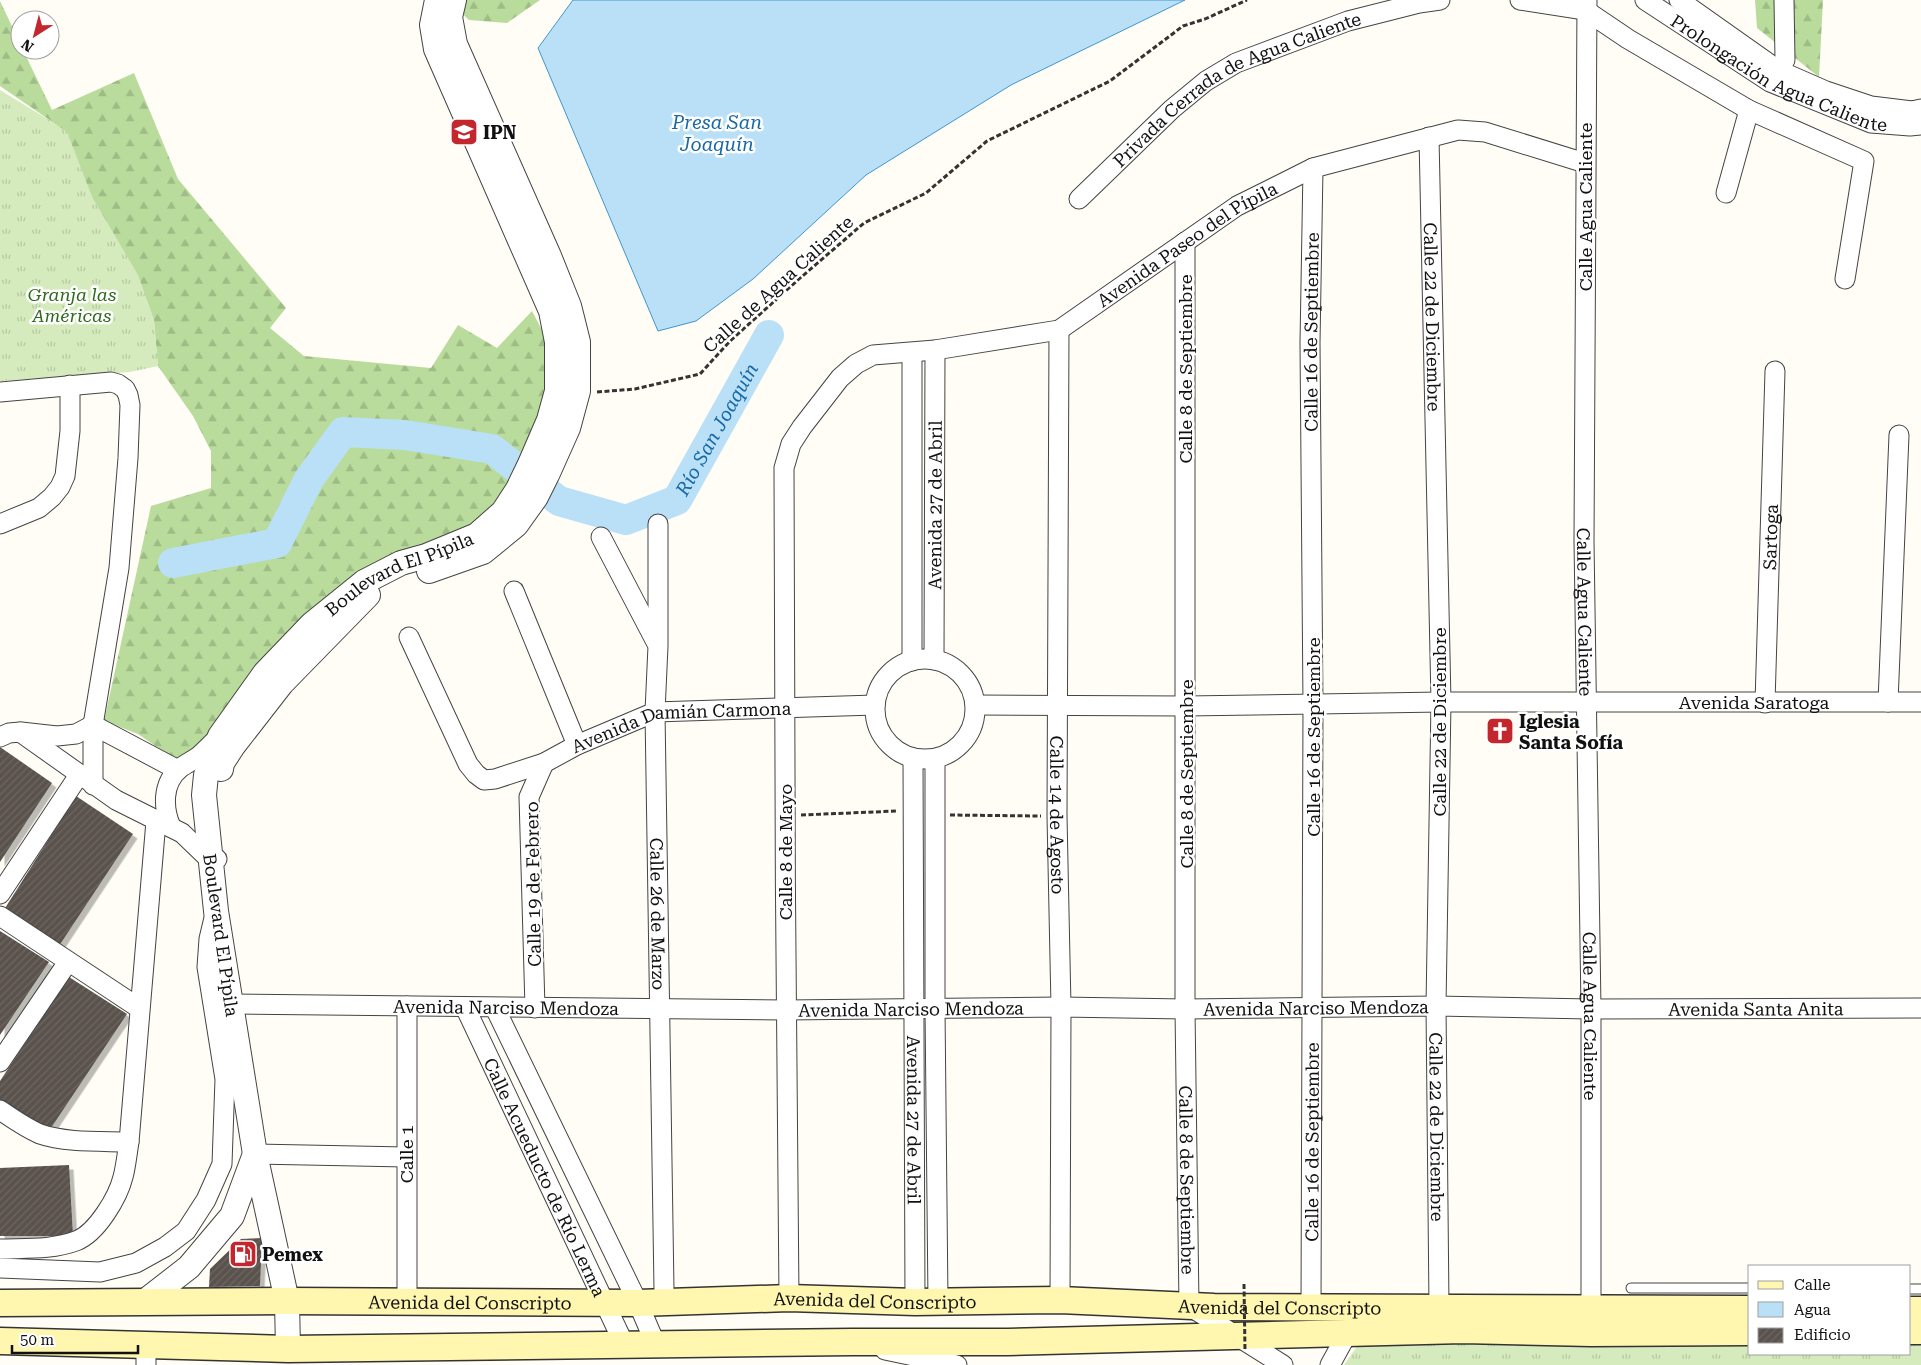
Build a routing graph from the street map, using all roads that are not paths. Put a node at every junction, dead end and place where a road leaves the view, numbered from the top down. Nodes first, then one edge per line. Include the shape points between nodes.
1 (437, 0) edge
2 (454, 0) edge
3 (1440, 0) edge
4 (1520, 0) edge
5 (1645, 0) edge
6 (1679, 0) edge
7 (1784, 0) edge
8 (1586, 5) edge
9 (1774, 76) junction
10 (1749, 110) junction
11 (1921, 110) edge
12 (1921, 125) edge
13 (1429, 137) junction
14 (1585, 163) junction
15 (1313, 168) junction
16 (1726, 193) dead end
17 (1079, 199) dead end
18 (1185, 242) junction
19 (1845, 279) dead end
20 (1059, 330) junction
21 (935, 350) junction
22 (912, 353) junction
23 (1775, 371) dead end
24 (70, 385) junction
25 (0, 392) edge
26 (812, 414) joint
27 (1899, 435) dead end
28 (538, 470) junction
29 (527, 493) junction
30 (0, 524) edge
31 (658, 524) dead end
32 (601, 537) dead end
33 (514, 591) dead end
34 (409, 637) dead end
35 (658, 646) junction
36 (934, 660) junction
37 (912, 661) junction
38 (1442, 702) junction
39 (1888, 702) junction
40 (1921, 702) edge
41 (1585, 703) junction
42 (1765, 703) junction
43 (875, 705) junction
44 (976, 705) junction
45 (1058, 705) junction
46 (1313, 705) junction
47 (785, 706) junction
48 (1186, 706) junction
49 (655, 712) junction
50 (93, 725) junction
51 (20, 732) junction
52 (220, 736) junction
53 (0, 737) edge
54 (577, 745) junction
55 (913, 758) junction
56 (935, 759) junction
57 (544, 764) junction
58 (178, 770) junction
59 (86, 780) junction
60 (164, 824) junction
61 (215, 859) junction
62 (0, 894) edge
63 (216, 911) junction
64 (0, 916) edge
65 (68, 962) junction
66 (236, 1004) junction
67 (407, 1006) junction
68 (1436, 1006) junction
69 (1061, 1007) junction
70 (1313, 1007) junction
71 (139, 1008) junction
72 (465, 1008) junction
73 (495, 1008) junction
74 (536, 1008) junction
75 (935, 1008) junction
76 (1186, 1008) junction
77 (1921, 1008) edge
78 (661, 1009) junction
79 (914, 1009) junction
80 (1591, 1009) junction
81 (785, 1010) junction
82 (0, 1062) edge
83 (0, 1110) edge
84 (129, 1142) junction
85 (255, 1154) junction
86 (406, 1157) junction
87 (0, 1249) edge
88 (0, 1268) edge
89 (1631, 1288) dead end
90 (1748, 1288) edge
91 (789, 1298) junction
92 (1060, 1300) junction
93 (287, 1301) junction
94 (850, 1301) junction
95 (144, 1302) junction
96 (408, 1302) junction
97 (605, 1302) junction
98 (666, 1302) junction
99 (926, 1302) junction
100 (0, 1303) edge
101 (638, 1303) junction
102 (1189, 1306) junction
103 (1311, 1307) junction
104 (1439, 1307) junction
105 (1748, 1309) edge
106 (1591, 1320) junction
107 (1748, 1332) edge
108 (1347, 1334) junction
109 (0, 1342) edge
110 (852, 1342) junction
111 (1008, 1342) junction
112 (1242, 1344) junction
113 (656, 1345) junction
114 (625, 1346) junction
115 (288, 1349) junction
116 (1040, 1351) dead end
117 (146, 1355) edge
118 (957, 1365) edge
119 (1283, 1365) edge
120 (1330, 1365) edge

1 - 28 street, Boulevard El Pípila via 432,25 436,49 551,310 557,342 556,391
2 - 28 street, Boulevard El Pípila via 450,17 455,44 549,256 569,306 578,342 578,391 568,428
3 - 17 street, Privada Cerrada de Agua Caliente via 1348,21 1236,63 1206,81 1172,109
4 - 8 street
5 - 9 street, Prolongación Agua Caliente
6 - 9 street, Prolongación Agua Caliente
7 - 9 street via 1785,60
8 - 10 street via 1628,39
8 - 14 street, Calle Agua Caliente
9 - 11 street, Prolongación Agua Caliente via 1871,106
9 - 12 street, Prolongación Agua Caliente via 1871,123
10 - 16 street
10 - 19 street via 1864,161
13 - 14 street, Avenida Paseo del Pípila via 1458,130 1486,132
13 - 15 street, Avenida Paseo del Pípila
13 - 38 street, Calle 22 de Diciembre
14 - 41 street, Calle Agua Caliente
15 - 18 street, Avenida Paseo del Pípila via 1237,206
15 - 46 street, Calle 16 de Septiembre via 1310,343
18 - 20 street, Avenida Paseo del Pípila
18 - 48 street, Calle 8 de Septiembre
20 - 21 street, Avenida Paseo del Pípila
20 - 45 street, Calle 14 de Agosto
21 - 22 street, Avenida Paseo del Pípila
21 - 36 street, Avenida 27 de Abril
22 - 26 street, Avenida Paseo del Pípila via 873,355 856,364 840,378
22 - 37 street, Avenida 27 de Abril
23 - 42 street, Sartoga
24 - 25 street
24 - 30 street via 70,431 65,476 60,487 39,508
24 - 50 street via 118,384 125,389 130,405 119,568
26 - 47 street, Calle 8 de Mayo via 791,444 784,468
27 - 39 street
28 - 29 street, Boulevard El Pípila
29 - 52 street, Boulevard El Pípila via 477,535 401,563 364,582 312,624 265,673
29 - 61 street, Boulevard El Pípila via 516,526 483,552 404,578 368,595 282,683 222,763
31 - 35 street, Calle 26 de Marzo
32 - 35 street
33 - 54 street
34 - 57 street, Avenida Damián Carmona via 468,764 476,774 484,780 495,779
35 - 49 street, Calle 26 de Marzo
36 - 37 street
36 - 44 street via 950,665 962,676 972,689
37 - 43 street via 887,677
38 - 41 street
38 - 46 street
38 - 68 street, Calle 22 de Diciembre
39 - 40 street, Avenida Saratoga
39 - 42 street, Avenida Saratoga
41 - 42 street, Avenida Saratoga
41 - 80 street, Calle Agua Caliente
43 - 47 street, Avenida Damián Carmona
43 - 55 street via 877,722 884,738
44 - 45 street
44 - 56 street via 974,723 966,740 952,752
45 - 48 street
45 - 69 street, Calle 14 de Agosto
46 - 48 street
46 - 70 street, Calle 16 de Septiembre
47 - 49 street, Avenida Damián Carmona
47 - 81 street, Calle 8 de Mayo
48 - 76 street, Calle 8 de Septiembre
49 - 54 street, Avenida Damián Carmona
49 - 78 street, Calle 26 de Marzo
50 - 51 street via 76,734 57,736
50 - 58 street
50 - 59 street
51 - 53 street
51 - 59 street
52 - 58 street
52 - 61 street, Boulevard El Pípila via 206,775 204,795
54 - 57 street, Avenida Damián Carmona
55 - 56 street
55 - 79 street, Avenida 27 de Abril
56 - 75 street, Avenida 27 de Abril
57 - 74 street, Calle 19 de Febrero via 529,797
58 - 60 street via 166,791
59 - 60 street via 116,800
59 - 62 street
60 - 61 street via 182,833
60 - 71 street
61 - 63 street, Boulevard El Pípila
61 - 66 street, Boulevard El Pípila via 225,906
63 - 66 street, Boulevard El Pípila
63 - 88 street via 209,938 207,966 225,1079 222,1164 206,1200 186,1231 136,1263 100,1272
64 - 65 street
65 - 71 street
65 - 82 street
66 - 67 street, Avenida Narciso Mendoza
66 - 85 street, Boulevard El Pípila
67 - 72 street, Avenida Narciso Mendoza
67 - 86 street, Calle 1
68 - 70 street, Avenida Narciso Mendoza
68 - 80 street, Avenida Narciso Mendoza
68 - 104 street, Calle 22 de Diciembre
69 - 75 street, Avenida Narciso Mendoza
69 - 76 street, Avenida Narciso Mendoza
69 - 92 street, Calle 14 de Agosto
70 - 76 street, Avenida Narciso Mendoza
70 - 103 street, Calle 16 de Septiembre
71 - 84 street
72 - 73 street, Avenida Narciso Mendoza
72 - 97 street, Calle Acueducto de Río Lerma
73 - 74 street, Avenida Narciso Mendoza
73 - 101 street, Calle Acueducto de Río Lerma
74 - 78 street, Avenida Narciso Mendoza
75 - 79 street, Avenida Narciso Mendoza
75 - 99 street, Avenida 27 de Abril
76 - 102 street, Calle 8 de Septiembre
77 - 80 street, Avenida Santa Anita
78 - 81 street, Avenida Narciso Mendoza
78 - 98 street, Calle 26 de Marzo
79 - 81 street, Avenida Narciso Mendoza
79 - 99 street, Avenida 27 de Abril
80 - 106 street, Calle Agua Caliente
81 - 91 street, Calle 8 de Mayo
83 - 84 street via 41,1134
84 - 87 street via 123,1178 109,1209 96,1226 78,1240 47,1248
85 - 86 street
85 - 93 street, Boulevard El Pípila
85 - 95 street, Boulevard El Pípila via 232,1216 189,1266
86 - 96 street, Calle 1
89 - 90 lane
91 - 94 main road, Avenida del Conscripto
91 - 98 main road, Avenida del Conscripto
92 - 99 main road, Avenida del Conscripto
92 - 102 main road, Avenida del Conscripto
93 - 95 main road, Avenida del Conscripto
93 - 96 main road, Avenida del Conscripto
93 - 115 street, Boulevard El Pípila
94 - 99 main road, Avenida del Conscripto
94 - 110 main road
95 - 100 main road, Avenida del Conscripto
96 - 97 main road, Avenida del Conscripto
97 - 101 main road, Avenida del Conscripto
97 - 114 street, Calle Acueducto de Río Lerma
98 - 101 main road, Avenida del Conscripto
101 - 113 street, Calle Acueducto de Río Lerma
102 - 103 main road, Avenida del Conscripto
102 - 112 street
103 - 104 main road, Avenida del Conscripto
104 - 106 main road, Avenida del Conscripto
105 - 106 main road, Avenida del Conscripto
106 - 107 main road, Avenida del Conscripto
106 - 108 main road, Avenida del Conscripto via 1463,1330
108 - 112 main road, Avenida del Conscripto
108 - 120 street
109 - 117 main road, Avenida del Conscripto
110 - 111 main road, Avenida del Conscripto
110 - 113 main road, Avenida del Conscripto
110 - 118 street
111 - 112 main road, Avenida del Conscripto
111 - 116 lane
112 - 119 street
113 - 114 main road, Avenida del Conscripto
114 - 115 main road, Avenida del Conscripto
115 - 117 main road, Avenida del Conscripto

